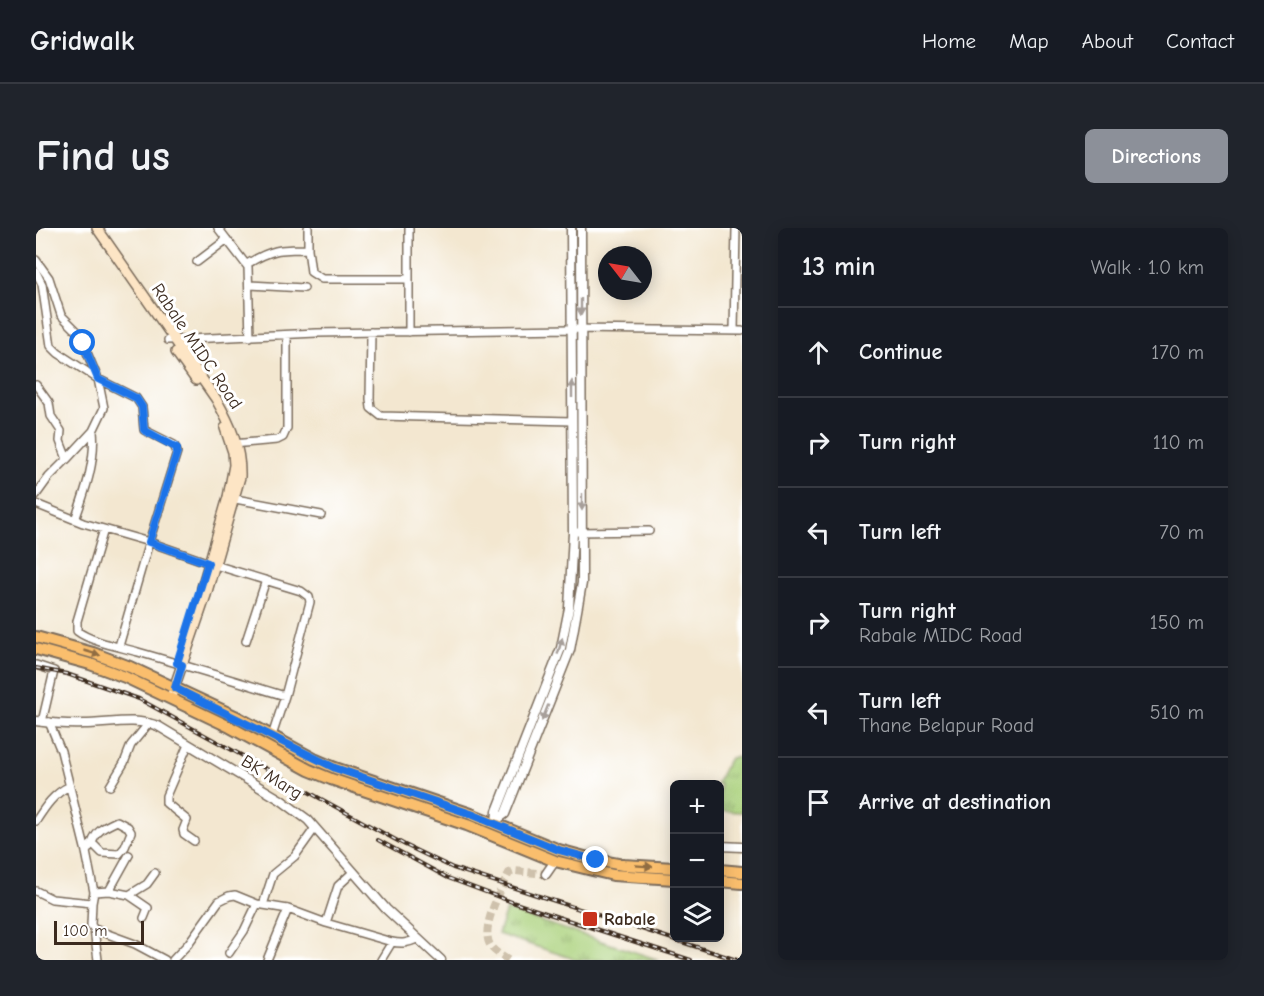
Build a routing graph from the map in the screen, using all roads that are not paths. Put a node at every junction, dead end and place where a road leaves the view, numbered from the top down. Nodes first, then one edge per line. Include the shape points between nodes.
1 (218, 228) edge
2 (308, 228) edge
3 (410, 228) edge
4 (571, 228) edge
5 (581, 228) edge
6 (736, 228) edge
7 (94, 229) edge
8 (226, 240) junction
9 (576, 247) junction
10 (308, 249) junction
11 (36, 260) edge
12 (197, 262) dead end
13 (247, 264) junction
14 (36, 272) edge
15 (409, 279) junction
16 (250, 285) junction
17 (304, 288) dead end
18 (576, 329) junction
19 (738, 331) edge
20 (371, 332) junction
21 (409, 332) junction
22 (287, 335) junction
23 (250, 337) junction
24 (171, 340) junction
25 (98, 379) junction
26 (36, 385) edge
27 (572, 421) junction
28 (93, 431) junction
29 (234, 444) junction
30 (67, 459) junction
31 (36, 495) edge
32 (231, 498) junction
33 (36, 504) edge
34 (321, 515) dead end
35 (75, 520) junction
36 (104, 529) junction
37 (649, 531) dead end
38 (573, 532) junction
39 (582, 532) junction
40 (149, 542) junction
41 (212, 564) junction
42 (266, 580) junction
43 (573, 609) junction
44 (36, 637) edge
45 (246, 641) dead end
46 (119, 646) junction
47 (36, 650) edge
48 (180, 664) junction
49 (36, 665) edge
50 (170, 691) junction
51 (285, 696) junction
52 (42, 722) edge
53 (149, 723) junction
54 (272, 736) junction
55 (188, 745) junction
56 (70, 786) junction
57 (110, 786) dead end
58 (36, 821) edge
59 (497, 821) junction
60 (315, 828) junction
61 (194, 841) dead end
62 (92, 843) junction
63 (724, 846) edge
64 (742, 848) edge
65 (86, 852) junction
66 (129, 855) dead end
67 (555, 861) junction
68 (670, 868) edge
69 (724, 870) edge
70 (742, 872) edge
71 (155, 873) dead end
72 (352, 873) junction
73 (546, 874) dead end
74 (670, 879) edge
75 (724, 881) edge
76 (742, 883) edge
77 (36, 891) edge
78 (109, 891) junction
79 (94, 892) junction
80 (129, 895) junction
81 (92, 903) junction
82 (260, 904) junction
83 (288, 909) junction
84 (144, 918) dead end
85 (326, 923) junction
86 (94, 929) junction
87 (417, 939) junction
88 (392, 942) junction
89 (229, 953) dead end
90 (176, 959) edge
91 (98, 960) edge
92 (165, 960) edge
93 (267, 960) edge
94 (381, 960) edge
95 (441, 960) edge

1 - 8 street
2 - 10 street
3 - 15 street
4 - 9 street
5 - 9 street
6 - 19 street
7 - 24 main road, Rabale MIDC Road
8 - 12 street
8 - 13 street
9 - 18 street
10 - 13 street via 269,251
10 - 15 street via 311,272 322,279
11 - 25 street via 49,278 61,315 77,331
13 - 16 street
14 - 25 street via 42,284 51,346
15 - 21 street
16 - 17 street
16 - 23 street
18 - 19 street
18 - 21 street
27 -> 18 street
18 -> 39 street
20 - 21 street
20 - 22 street
20 - 27 street via 371,408 381,416
22 - 23 street
22 - 29 street via 285,434 277,440
23 - 24 street
24 - 29 main road, Rabale MIDC Road via 215,403
25 - 28 street via 104,408
25 - 40 street via 136,398 142,407 144,430 177,448
26 - 30 street via 49,403
27 - 38 street
28 - 30 street
28 - 35 street via 93,461
29 - 32 main road, Rabale MIDC Road
30 - 31 street
32 - 34 street
32 - 41 main road, Rabale MIDC Road
33 - 35 street
35 - 36 street
36 - 40 street
36 - 46 street via 76,628 86,636
37 - 39 street
38 - 39 street
38 - 43 street
39 - 43 street via 582,583
40 - 41 street
40 - 46 street
41 - 42 street
41 - 48 main road, Rabale MIDC Road
42 - 45 street
42 - 51 street via 301,591 310,602
43 - 59 street via 552,684 497,811
44 -> 50 main road via 119,662
46 - 48 street
47 - 50 main road
48 - 50 main road, Rabale MIDC Road
48 - 51 street
49 - 52 street via 54,670
50 - 54 main road
50 - 67 main road via 309,770 467,825
51 - 54 street
52 - 53 street, BK Marg
52 - 56 street via 61,751
53 - 55 street, BK Marg
53 - 57 street via 131,746
54 - 59 main road via 335,768
55 - 60 street, BK Marg via 281,800
55 - 61 street via 166,803 187,820 184,834
56 - 58 street via 54,796
56 - 65 street
59 -> 68 main road via 559,850 596,860
60 - 72 street, BK Marg
60 - 82 street via 295,856 273,874
62 - 62 street via 102,853 119,854 131,832 117,822 102,828
62 - 65 street
63 - 64 street
65 - 79 street
66 - 78 street
67 - 73 street
67 - 74 main road via 613,875
69 - 70 main road
71 - 80 street via 147,884
72 - 85 street via 338,886
72 - 87 street, BK Marg
75 - 76 main road
77 - 81 street via 52,899
78 - 79 street
78 - 80 street
79 - 81 street
80 - 84 street via 148,908
81 - 86 street
82 - 83 street
82 - 89 street
82 - 90 street via 235,895 219,901
83 - 85 street
83 - 93 street
85 - 88 street
86 - 91 street
86 - 92 street
87 - 88 street via 409,943
87 - 95 street, BK Marg
88 - 94 street

